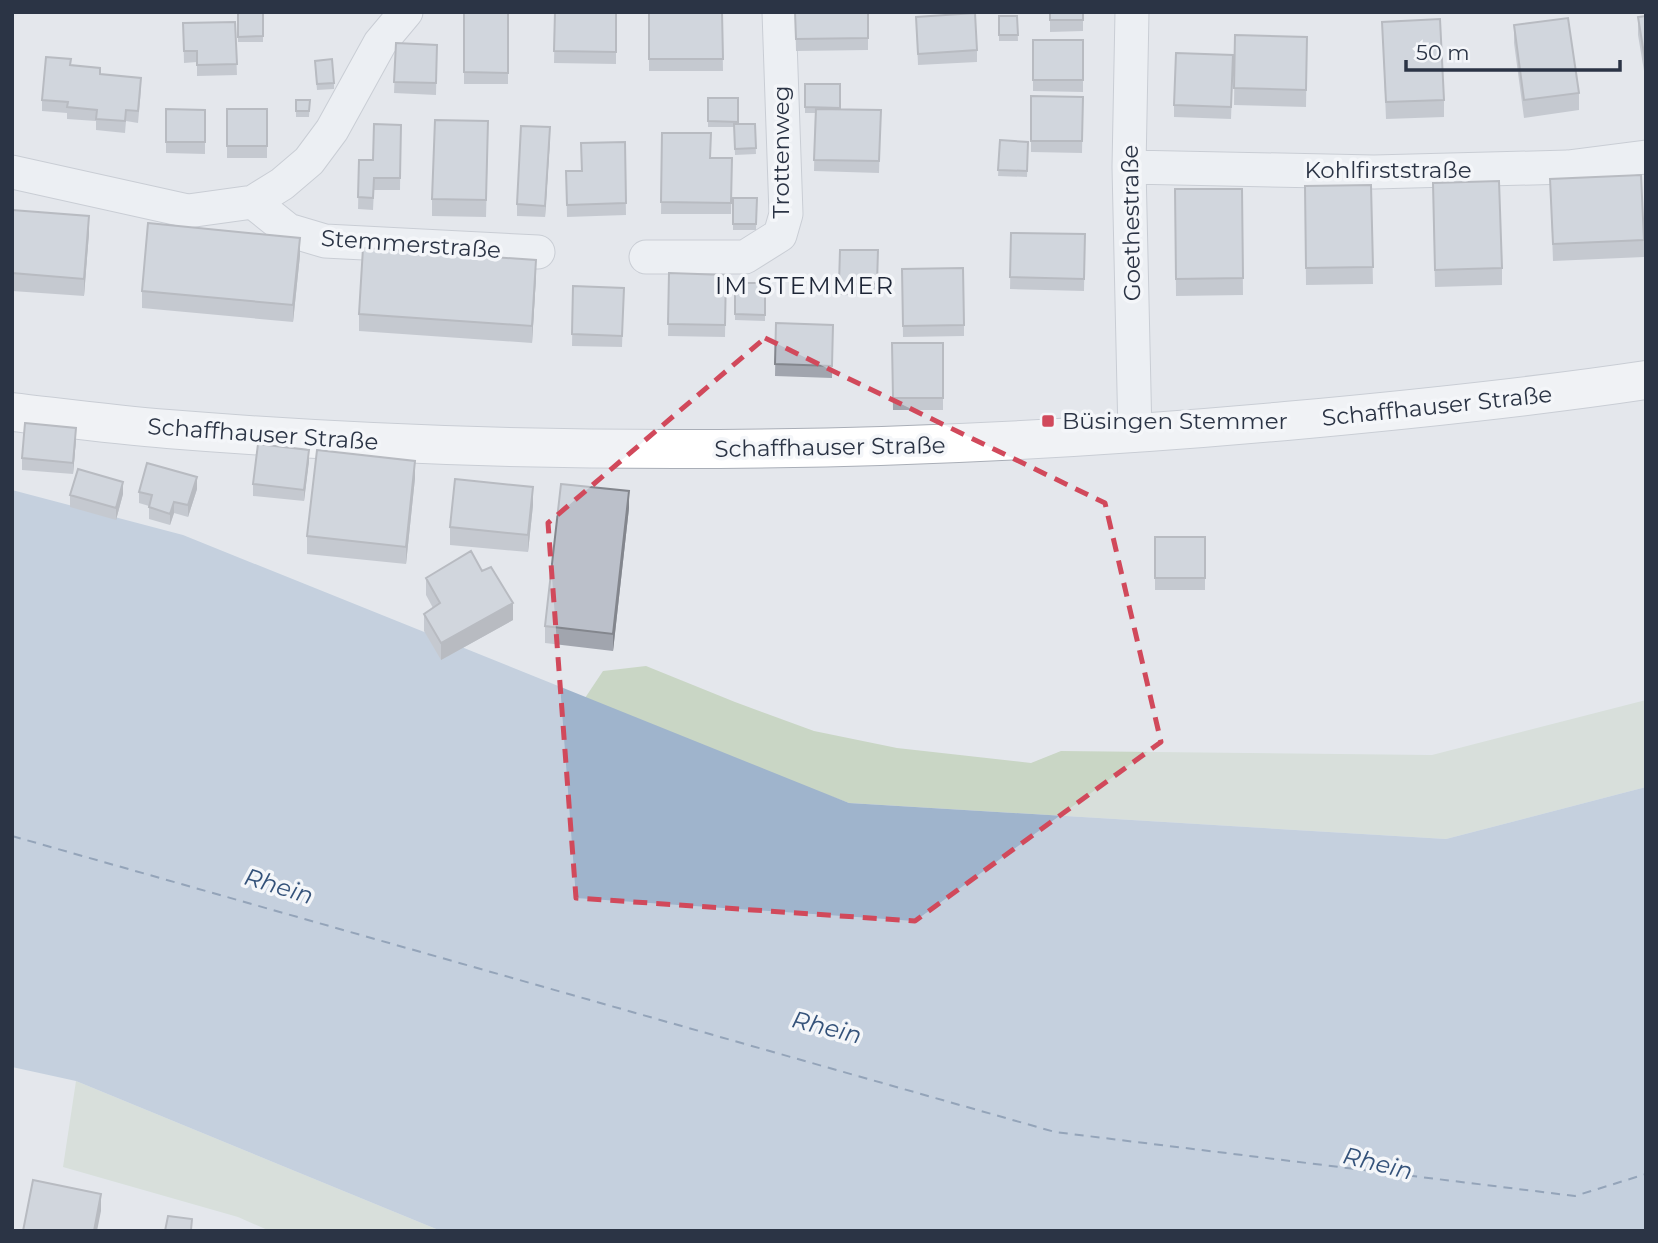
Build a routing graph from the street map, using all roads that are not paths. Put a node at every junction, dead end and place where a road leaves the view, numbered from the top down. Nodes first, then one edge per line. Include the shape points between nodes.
1 (406, 12) edge
2 (779, 12) edge
3 (1132, 12) edge
4 (1646, 157) edge
5 (1129, 167) junction
6 (12, 172) edge
7 (253, 202) junction
8 (538, 252) dead end
9 (646, 257) dead end
10 (1646, 380) edge
11 (12, 412) edge
12 (1135, 435) junction

1 - 7 street via 380,43 332,130 309,161
2 - 9 street, Trottenweg via 786,214 780,235 745,257
3 - 5 street, Goethestraße
4 - 5 street, Kohlfirststraße via 1568,167 1374,172
5 - 12 street, Goethestraße
6 - 7 street via 188,211
7 - 8 street, Stemmerstraße via 288,230 325,241
10 - 12 main road, Schaffhauser Straße
11 - 12 main road, Schaffhauser Straße via 165,429 607,450 831,449

